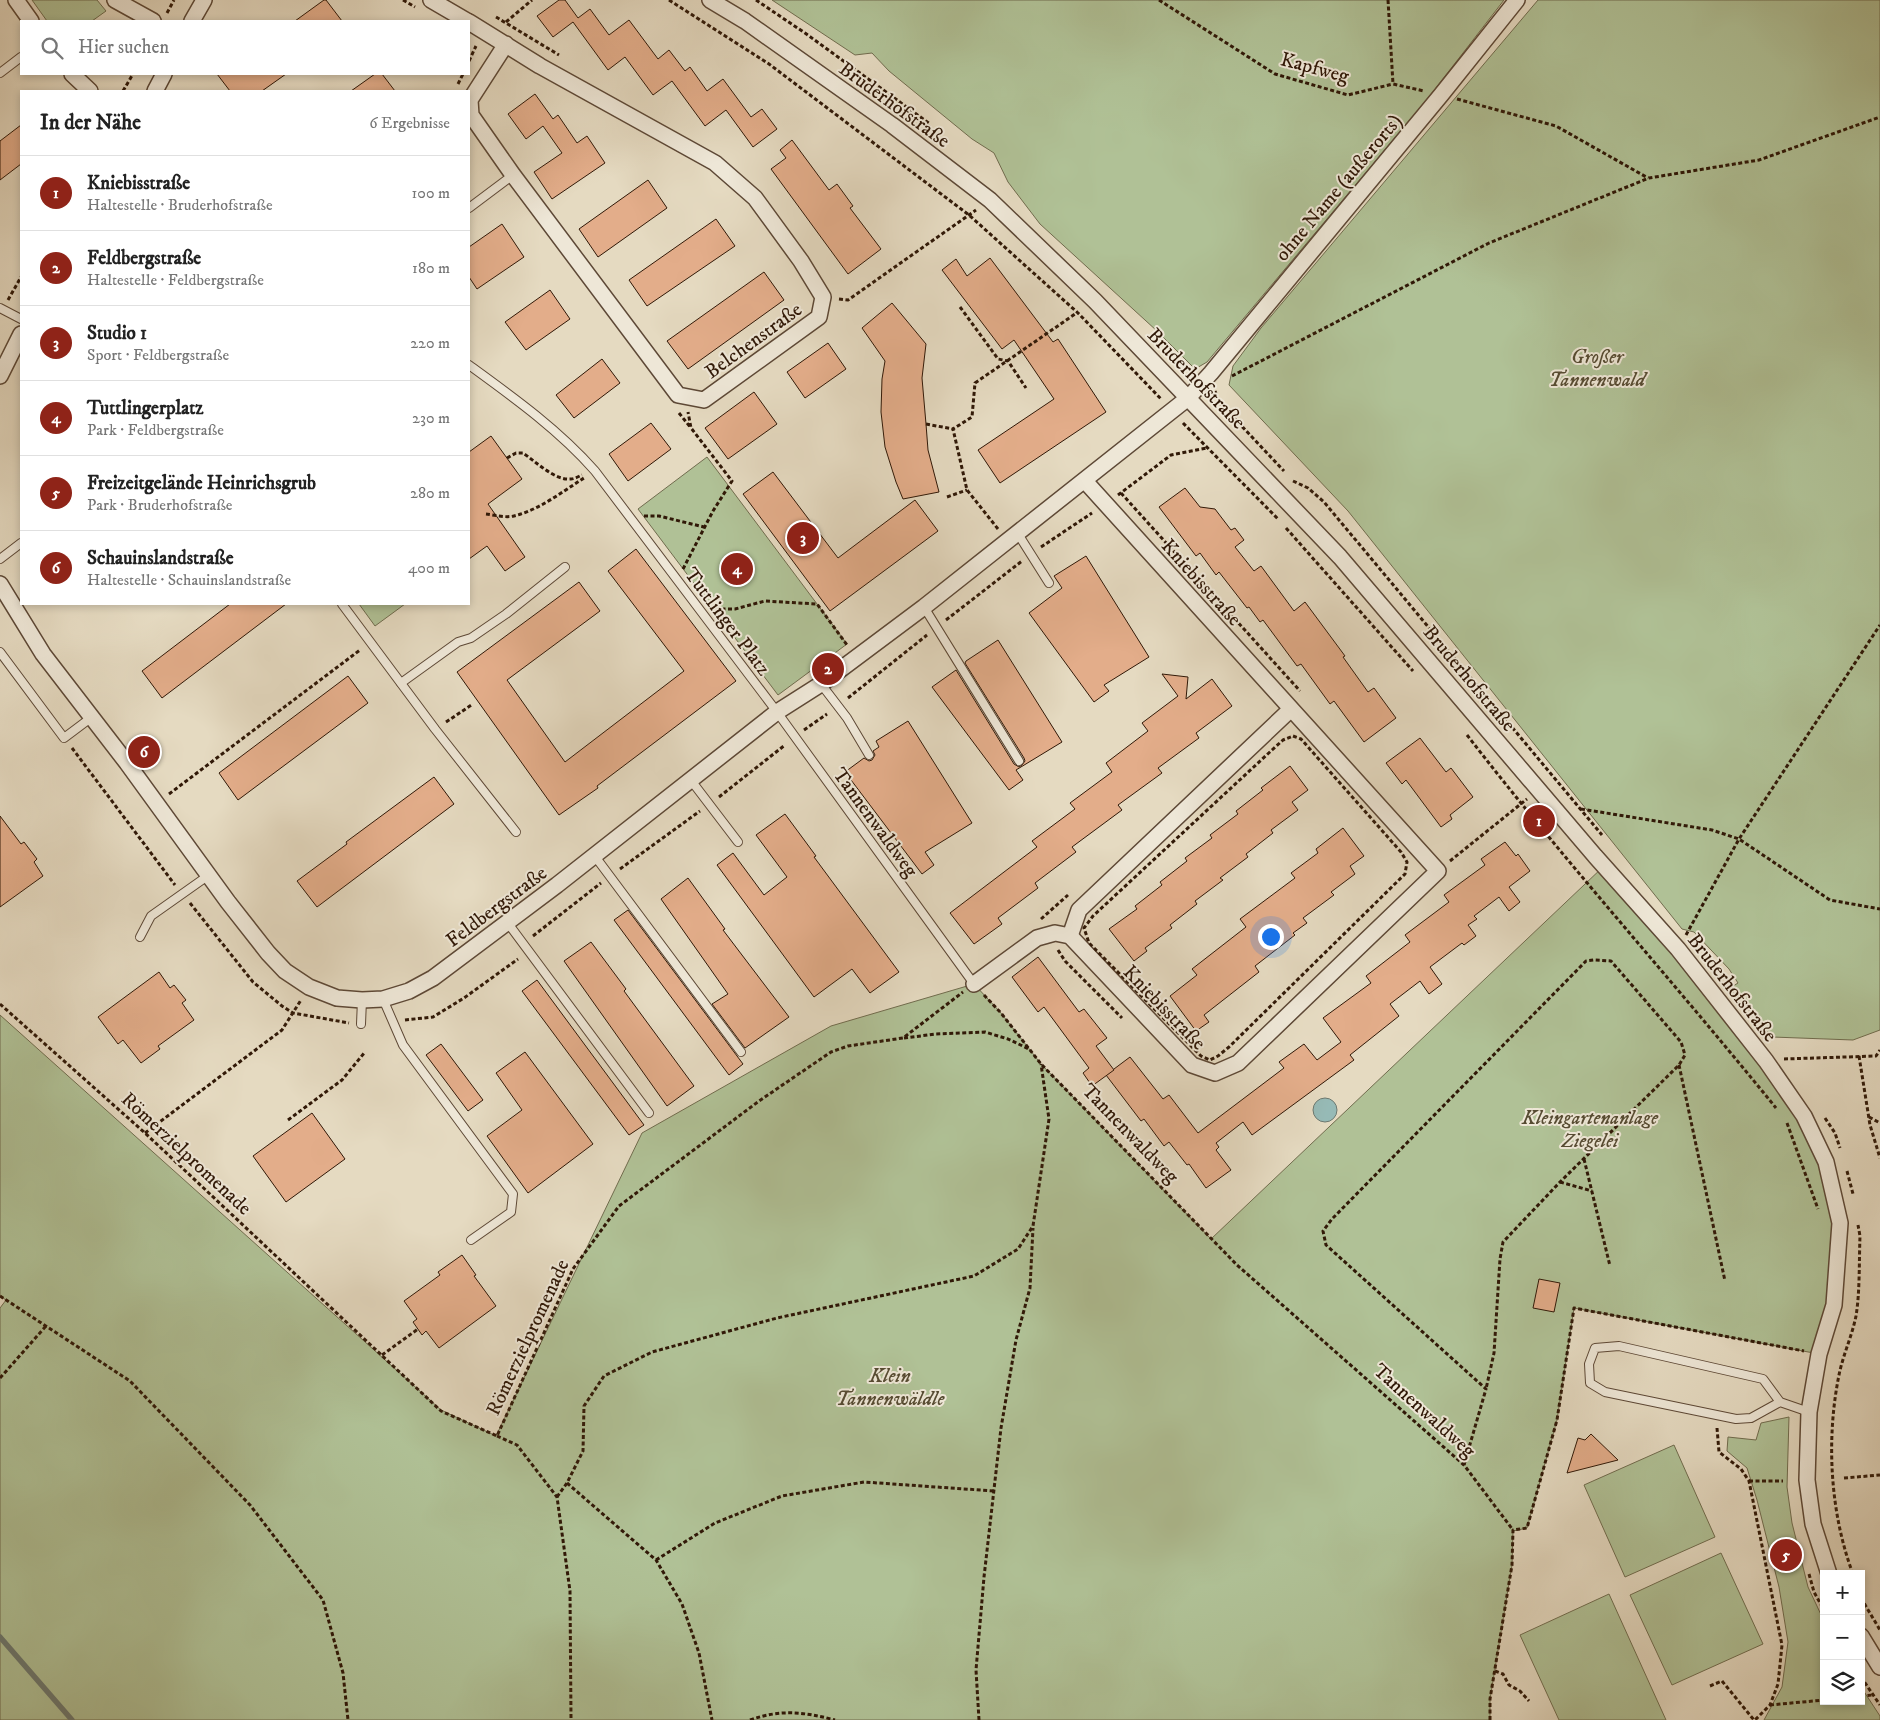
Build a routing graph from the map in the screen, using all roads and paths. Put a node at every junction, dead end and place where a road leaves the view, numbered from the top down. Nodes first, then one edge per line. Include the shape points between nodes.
1 (16, 0) edge
2 (115, 0) edge
3 (174, 0) edge
4 (204, 0) edge
5 (431, 0) edge
6 (532, 0) edge
7 (669, 0) edge
8 (710, 0) edge
9 (756, 0) edge
10 (1159, 0) edge
11 (1388, 0) edge
12 (1517, 0) edge
13 (167, 14) dead end
14 (30, 20) edge
15 (151, 20) edge
16 (193, 20) edge
17 (465, 20) edge
18 (470, 23) edge
19 (490, 35) junction
20 (470, 39) dead end
21 (506, 44) junction
22 (20, 58) edge
23 (470, 59) edge
24 (0, 73) edge
25 (73, 75) edge
26 (133, 75) edge
27 (163, 75) edge
28 (1393, 84) junction
29 (89, 90) edge
30 (124, 90) edge
31 (156, 90) edge
32 (1441, 95) junction
33 (1880, 118) edge
34 (926, 131) dead end
35 (513, 175) junction
36 (1649, 178) junction
37 (990, 200) junction
38 (470, 207) edge
39 (969, 215) junction
40 (20, 278) edge
41 (823, 297) junction
42 (1095, 301) junction
43 (960, 307) dead end
44 (1, 311) edge
45 (1078, 313) junction
46 (20, 319) edge
47 (20, 336) edge
48 (1008, 361) junction
49 (470, 366) edge
50 (0, 376) edge
51 (1227, 378) dead end
52 (1026, 388) dead end
53 (685, 397) junction
54 (1188, 398) junction
55 (1172, 411) junction
56 (926, 424) dead end
57 (953, 429) junction
58 (1208, 448) junction
59 (507, 458) dead end
60 (595, 471) junction
61 (1084, 481) junction
62 (967, 490) junction
63 (947, 497) dead end
64 (1101, 510) junction
65 (486, 514) dead end
66 (1089, 515) junction
67 (628, 516) junction
68 (704, 527) junction
69 (1013, 537) junction
70 (20, 544) edge
71 (1030, 554) junction
72 (0, 559) edge
73 (565, 567) dead end
74 (677, 580) junction
75 (1049, 583) dead end
76 (0, 584) edge
77 (343, 605) edge
78 (924, 607) junction
79 (700, 610) junction
80 (1880, 625) edge
81 (936, 627) junction
82 (370, 642) junction
83 (0, 652) edge
84 (857, 657) junction
85 (1416, 675) dead end
86 (401, 683) junction
87 (821, 684) junction
88 (473, 704) dead end
89 (838, 706) junction
90 (1290, 710) junction
91 (777, 712) junction
92 (92, 717) junction
93 (435, 729) junction
94 (1467, 734) dead end
95 (795, 737) junction
96 (869, 755) dead end
97 (1019, 761) dead end
98 (690, 780) junction
99 (1538, 789) junction
100 (157, 803) junction
101 (1520, 804) junction
102 (709, 805) junction
103 (1551, 805) junction
104 (516, 832) dead end
105 (1739, 839) junction
106 (738, 842) dead end
107 (594, 856) junction
108 (1438, 871) junction
109 (209, 874) junction
110 (610, 877) junction
111 (1075, 889) dead end
112 (1880, 910) edge
113 (1038, 921) dead end
114 (507, 922) junction
115 (1063, 935) junction
116 (140, 937) dead end
117 (523, 944) junction
118 (1678, 949) junction
119 (974, 984) junction
120 (309, 987) junction
121 (383, 999) junction
122 (362, 1000) junction
123 (0, 1004) edge
124 (1126, 1023) dead end
125 (361, 1024) dead end
126 (903, 1038) junction
127 (1030, 1050) junction
128 (1880, 1050) edge
129 (364, 1052) dead end
130 (741, 1052) dead end
131 (1859, 1056) junction
132 (1210, 1060) joint
133 (1766, 1061) junction
134 (1041, 1064) junction
135 (1679, 1065) junction
136 (1779, 1112) dead end
137 (649, 1113) dead end
138 (1869, 1116) junction
139 (288, 1120) dead end
140 (1785, 1120) dead end
141 (1880, 1123) edge
142 (145, 1133) junction
143 (1584, 1158) junction
144 (1880, 1158) edge
145 (1560, 1182) junction
146 (1593, 1191) junction
147 (1820, 1213) dead end
148 (1033, 1226) junction
149 (471, 1240) dead end
150 (1610, 1266) dead end
151 (1725, 1281) dead end
152 (0, 1296) edge
153 (46, 1326) junction
154 (418, 1329) dead end
155 (1804, 1341) dead end
156 (1801, 1350) junction
157 (1819, 1354) junction
158 (382, 1355) junction
159 (1800, 1360) dead end
160 (0, 1378) edge
161 (1486, 1390) junction
162 (1780, 1402) junction
163 (1809, 1412) junction
164 (1720, 1416) junction
165 (497, 1436) junction
166 (1464, 1465) junction
167 (1880, 1475) edge
168 (1844, 1478) dead end
169 (1749, 1481) junction
170 (1783, 1481) dead end
171 (567, 1483) junction
172 (994, 1490) junction
173 (557, 1497) junction
174 (1513, 1530) junction
175 (656, 1560) junction
176 (1807, 1566) dead end
177 (1827, 1570) edge
178 (1820, 1603) edge
179 (1865, 1605) edge
180 (1880, 1630) edge
181 (1865, 1643) edge
182 (1880, 1667) edge
183 (1495, 1671) junction
184 (1865, 1683) edge
185 (1710, 1686) dead end
186 (1874, 1695) junction
187 (1865, 1696) edge
188 (1820, 1700) edge
189 (1529, 1701) dead end
190 (1770, 1705) junction
191 (1880, 1705) edge
192 (348, 1720) edge
193 (571, 1720) edge
194 (712, 1720) edge
195 (750, 1720) edge
196 (835, 1720) edge
197 (979, 1720) edge
198 (1490, 1720) edge
199 (1754, 1720) edge

1 - 14 street
2 - 15 street
3 - 13 path
4 - 16 street
5 - 17 street, Belchenstraße
6 - 19 path
7 - 39 path via 769,64
8 - 37 street, Bruderhofstraße via 892,124
9 - 34 path via 930,124
10 - 28 path, Kapfweg via 1275,74 1348,95
11 - 28 path
12 - 32 street, ohne Name (außerorts)
18 - 19 street, Belchenstraße
19 - 21 street, Belchenstraße
20 - 23 path via 476,44
21 - 35 street via 470,100 470,115
21 - 41 street, Belchenstraße via 715,163 755,198
22 - 24 lane
25 - 29 street
26 - 30 path
27 - 31 street
28 - 32 path
32 - 36 path via 1556,126
32 - 54 street, ohne Name (außerorts)
33 - 36 path via 1759,160
35 - 38 lane
35 - 53 street via 678,395
36 - 51 path via 1489,243
37 - 39 path
37 - 42 street, Bruderhofstraße
39 - 41 path via 848,300
39 - 45 path
40 - 44 path
41 - 53 street, Belchenstraße via 819,317 704,400
42 - 45 path
42 - 54 street, Bruderhofstraße
43 - 48 path via 998,359
44 - 46 lane
45 - 48 path
45 - 55 path
47 - 50 street
48 - 52 path
48 - 57 path via 975,383 972,417
49 - 60 lane, Tuttlinger Platz via 516,399
53 - 68 path via 691,428 732,481
54 - 55 street, Feldbergstraße
54 - 99 street, Bruderhofstraße via 1340,557
55 - 58 path
55 - 61 street, Feldbergstraße
56 - 57 path
57 - 62 path
58 - 64 path via 1171,455
58 - 85 path via 1287,528
59 - 60 path via 523,453 540,467 570,480
60 - 65 path via 534,508 513,516
60 - 67 lane, Tuttlinger Platz
61 - 64 street, Kniebisstraße
61 - 69 street, Feldbergstraße
62 - 63 path
62 - 69 path
64 - 66 path
64 - 66 path
64 - 90 street, Kniebisstraße
66 - 71 path
67 - 68 path via 659,516
67 - 74 lane, Tuttlinger Platz
68 - 74 path
69 - 71 lane
69 - 78 street, Feldbergstraße
70 - 72 lane
71 - 75 lane
71 - 81 path
73 - 86 lane via 506,614 471,638 458,642
74 - 79 lane, Tuttlinger Platz
76 - 92 street, Feldbergstraße via 44,654
77 - 82 lane
78 - 81 lane
78 - 84 street, Feldbergstraße
79 - 84 path via 735,608 765,601 817,604
79 - 91 lane, Tuttlinger Platz
80 - 105 path
81 - 89 path
81 - 97 lane
82 - 86 lane
82 - 100 path
83 - 92 lane via 64,738
84 - 87 street, Feldbergstraße
86 - 93 lane
87 - 89 lane
87 - 91 street, Feldbergstraße
88 - 93 path
89 - 95 path
89 - 96 lane
90 - 108 street, Kniebisstraße
90 - 115 street via 1078,910
91 - 95 lane, Tannenwaldweg
91 - 98 street, Feldbergstraße
92 - 100 street, Feldbergstraße
93 - 104 lane
94 - 101 path
95 - 102 path
95 - 119 lane, Tannenwaldweg
98 - 102 lane
98 - 107 street, Feldbergstraße
99 - 101 path
99 - 103 street, Bruderhofstraße
100 - 109 street, Feldbergstraße
101 - 108 path
101 - 136 path
102 - 106 lane
102 - 110 path
103 - 105 path via 1712,830
103 - 118 street, Bruderhofstraße
105 - 112 path via 1830,900
105 - 118 path
107 - 110 lane
107 - 114 street, Feldbergstraße
108 - 115 street, Kniebisstraße via 1238,1063 1215,1073 1192,1065
109 - 116 lane via 151,916
109 - 120 street, Feldbergstraße via 268,953 285,971
110 - 117 path
110 - 130 lane
111 - 113 path
114 - 117 lane
114 - 121 street, Feldbergstraße via 433,978 409,991
115 - 119 street via 1037,938
115 - 124 path via 1054,943 1065,961
117 - 137 lane
118 - 133 street, Bruderhofstraße
119 - 126 path, Römerzielpromenade
119 - 127 path, Tannenwaldweg
120 - 122 street, Feldbergstraße via 337,998
120 - 142 path via 282,1030
121 - 122 street, Feldbergstraße
121 - 149 lane via 403,1046 513,1194 511,1212
122 - 125 lane
123 - 142 path, Römerzielpromenade
126 - 127 path via 985,1032
126 - 165 path, Römerzielpromenade via 848,1046 832,1052 759,1101 619,1206 573,1269
127 - 134 path, Tannenwaldweg
128 - 131 path via 1876,1056
129 - 139 path via 342,1080
131 - 133 path
131 - 138 path
132 - 132 path via 1201,1056 1089,943 1084,928 1272,750 1293,736 1301,739 1401,852 1406,862 1405,874 1229,1047
133 - 157 street, Bruderhofstraße via 1804,1116 1826,1162 1840,1224 1834,1305
134 - 148 path via 1049,1119
134 - 166 path, Tannenwaldweg via 1237,1265
135 - 143 path
135 - 151 path
135 - 161 path via 1685,1055 1681,1042 1612,961 1586,961 1323,1231 1326,1245
138 - 141 path
138 - 144 path
140 - 147 path
142 - 158 path, Römerzielpromenade
143 - 145 path
143 - 146 path
145 - 146 path
145 - 161 path via 1503,1242 1494,1353
146 - 150 path
148 - 171 path via 1018,1249 974,1276 777,1318 652,1352 604,1376 584,1406 583,1451
148 - 172 path via 1030,1288 1016,1340
152 - 153 path
153 - 160 path
153 - 192 path via 130,1382 250,1505 323,1600 343,1673
154 - 158 path
155 - 156 path
156 - 157 path
156 - 159 path
156 - 174 path via 1574,1308 1557,1420 1527,1528
157 - 163 street, Bruderhofstraße
158 - 165 path, Römerzielpromenade via 441,1410
161 - 166 path
162 - 163 lane
162 - 164 lane via 1751,1418
162 - 164 lane via 1763,1379 1619,1346 1595,1348 1589,1364 1590,1383 1606,1392
163 - 177 street, Bruderhofstraße via 1807,1480 1813,1524
164 - 169 path via 1716,1430 1719,1452 1741,1469
165 - 173 path via 517,1446
166 - 174 path, Tannenwaldweg
167 - 168 path
169 - 170 path
169 - 190 path via 1782,1644 1778,1684
171 - 173 path
171 - 175 path
172 - 175 path via 864,1482 782,1496 715,1523
172 - 197 path via 976,1670
173 - 193 path via 570,1591
174 - 183 path via 1512,1565
175 - 194 path via 682,1604 699,1653
176 - 178 path
179 - 180 path
181 - 182 street
183 - 189 path via 1503,1674 1509,1685
183 - 198 path
184 - 186 path
185 - 199 path via 1722,1681
186 - 187 path
186 - 191 path
188 - 190 path
190 - 199 path
195 - 196 path via 768,1714 806,1713

